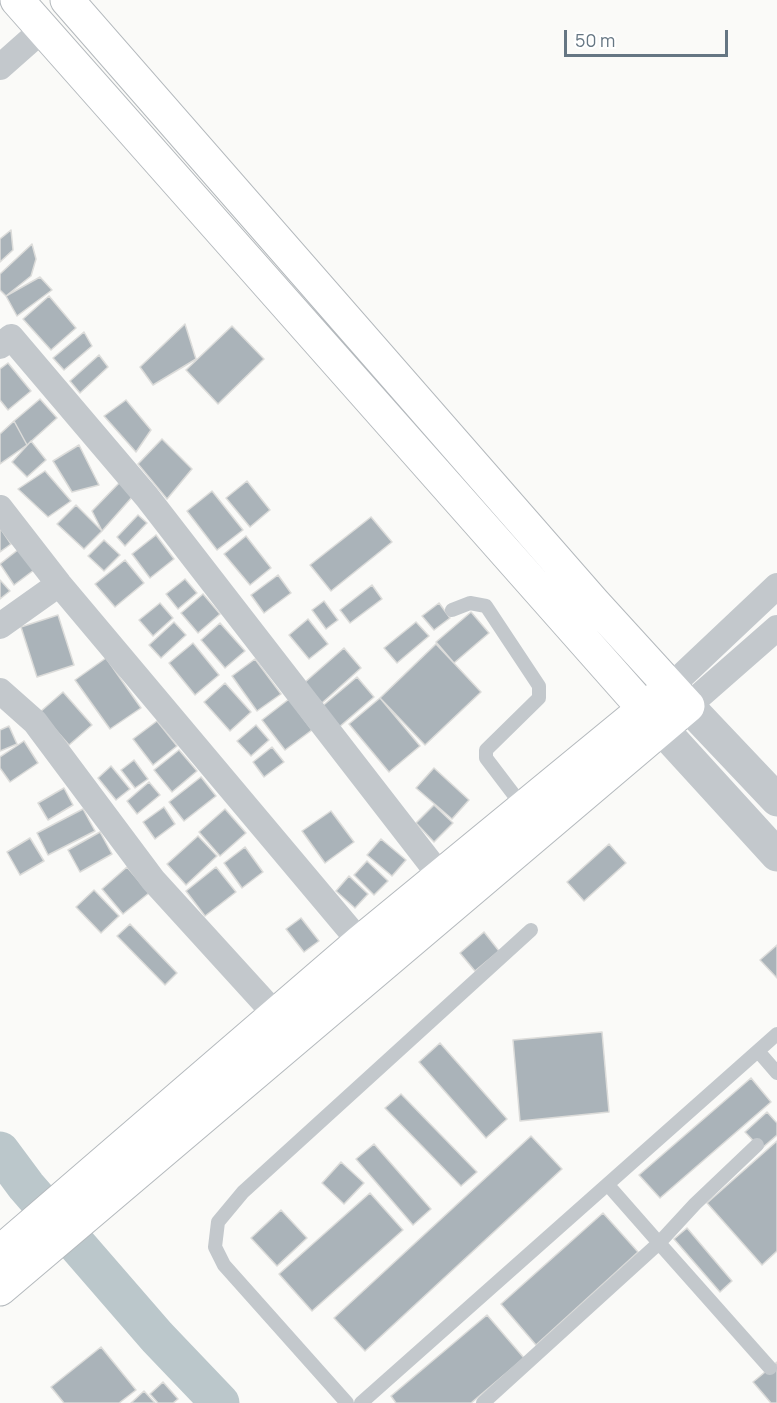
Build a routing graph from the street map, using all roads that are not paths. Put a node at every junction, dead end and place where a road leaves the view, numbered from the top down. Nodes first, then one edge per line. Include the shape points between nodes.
1 (17, 0) edge
2 (68, 0) edge
3 (43, 29) junction
4 (0, 67) edge
5 (4, 335) edge
6 (0, 508) edge
7 (60, 584) junction
8 (777, 586) edge
9 (452, 610) dead end
10 (0, 626) edge
11 (777, 628) edge
12 (0, 691) edge
13 (679, 696) junction
14 (653, 718) junction
15 (777, 800) edge
16 (524, 808) junction
17 (777, 855) edge
18 (451, 889) junction
19 (531, 930) dead end
20 (360, 942) junction
21 (276, 1016) junction
22 (777, 1034) edge
23 (758, 1051) junction
24 (777, 1073) edge
25 (757, 1145) dead end
26 (608, 1185) junction
27 (88, 1195) junction
28 (659, 1243) junction
29 (22, 1246) edge
30 (0, 1289) edge
31 (770, 1368) dead end
32 (347, 1403) edge
33 (361, 1403) edge
34 (483, 1403) edge

1 - 3 highway
2 - 13 highway
3 - 4 street
3 - 14 highway
5 - 18 street via 147,497
6 - 7 street
7 - 10 street
7 - 20 street
8 - 13 street
9 - 16 lane via 470,603 486,606 539,686 539,698 486,750 486,758
11 - 13 street
12 - 21 street via 35,722 153,880
13 - 14 highway
13 - 15 street
14 - 16 highway
14 - 17 street
14 - 18 highway
16 - 18 highway
18 - 20 highway
18 - 27 highway
19 - 32 lane via 243,1192 218,1221 215,1247 224,1265
20 - 21 highway
21 - 27 highway
22 - 23 lane
23 - 24 lane
23 - 26 lane
25 - 28 lane
26 - 28 lane
26 - 33 lane
27 - 29 highway
28 - 31 lane
28 - 34 lane
29 - 30 highway

